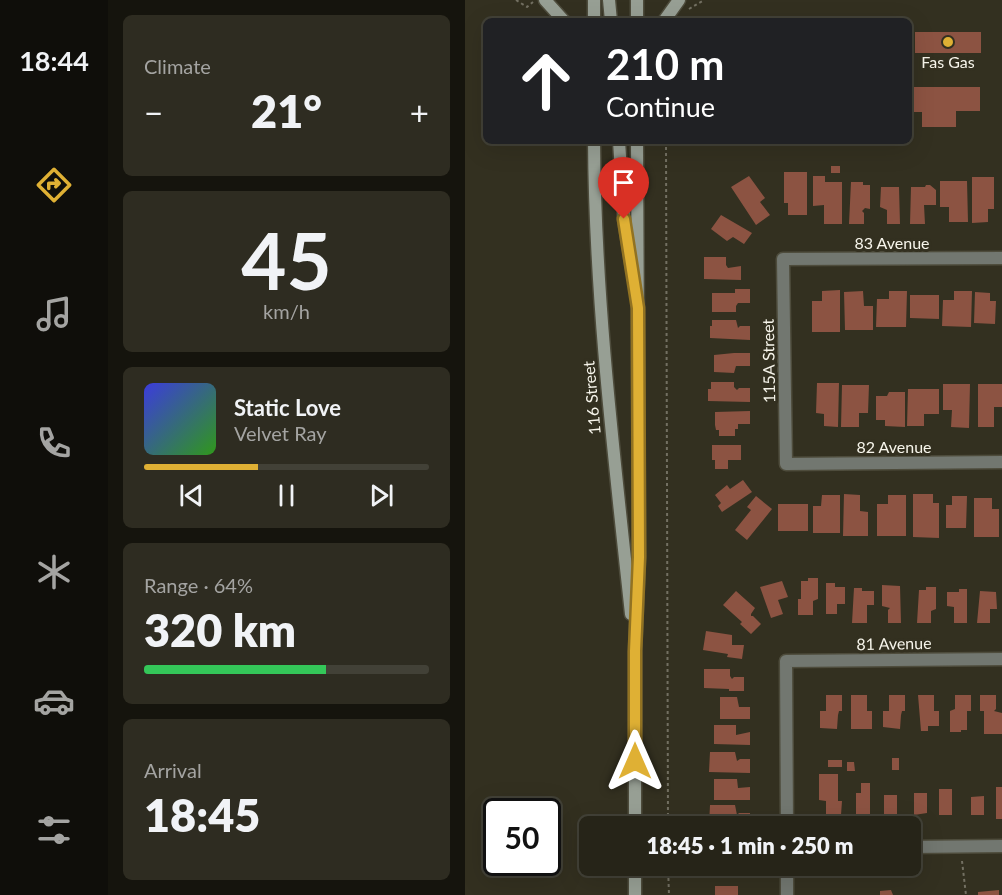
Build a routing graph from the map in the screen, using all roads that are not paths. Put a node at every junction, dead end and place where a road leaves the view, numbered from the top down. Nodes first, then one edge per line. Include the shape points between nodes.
1 (545, 0) edge
2 (594, 0) edge
3 (609, 0) edge
4 (637, 0) edge
5 (679, 0) edge
6 (561, 18) edge
7 (594, 18) edge
8 (611, 18) edge
9 (637, 18) edge
10 (666, 18) edge
11 (594, 144) edge
12 (619, 144) edge
13 (637, 144) edge
14 (1002, 258) edge
15 (783, 259) joint
16 (638, 308) junction
17 (1002, 462) edge
18 (786, 464) joint
19 (635, 651) junction
20 (1002, 659) edge
21 (635, 816) edge
22 (787, 816) edge
23 (921, 846) edge
24 (1002, 846) edge
25 (635, 876) edge
26 (787, 876) edge
27 (635, 895) edge
28 (787, 895) edge

1 - 6 main road
2 - 7 main road
3 - 8 main road
4 - 9 main road
5 - 10 main road
11 - 19 main road, 116 Street via 595,231 606,390
12 - 16 main road via 624,219
13 - 16 main road, 116 Street
14 - 15 street, 83 Avenue
15 - 18 street, 115A Street
16 - 19 main road, 116 Street via 639,557
17 - 18 street, 82 Avenue
19 - 21 main road, 116 Street
20 - 22 street, 81 Avenue via 786,661
23 - 24 street
25 - 27 main road
26 - 28 street

